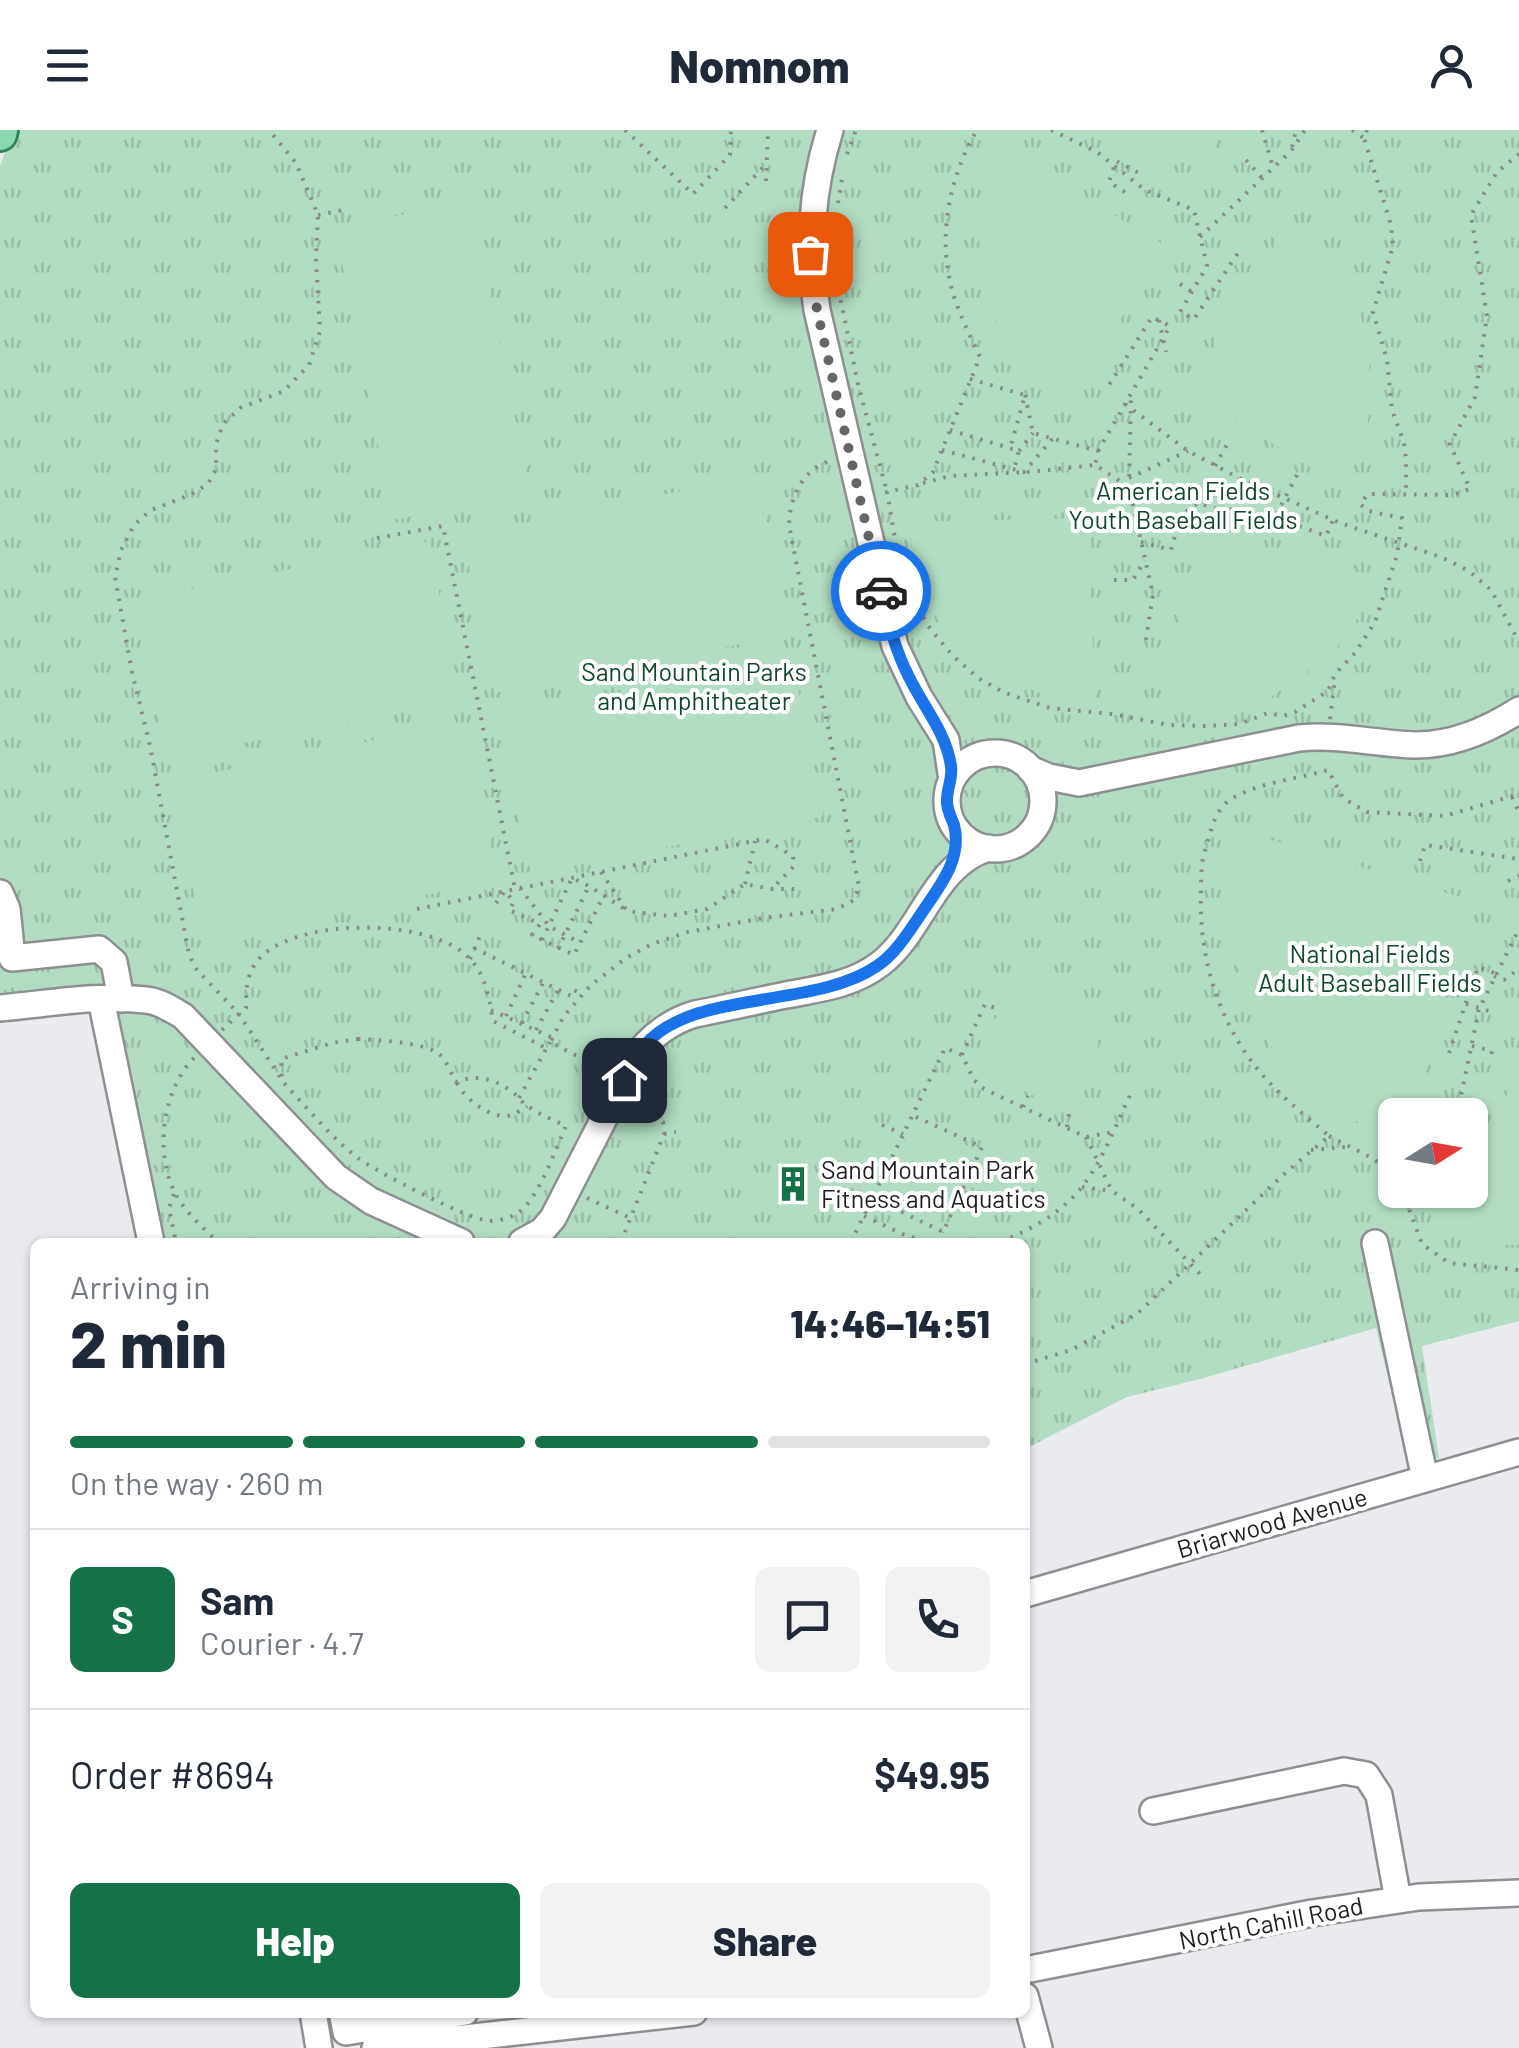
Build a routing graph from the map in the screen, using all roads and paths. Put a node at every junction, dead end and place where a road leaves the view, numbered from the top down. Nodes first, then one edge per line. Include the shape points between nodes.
1 (269, 130) edge
2 (625, 130) edge
3 (731, 130) edge
4 (768, 130) edge
5 (830, 130) edge
6 (856, 130) edge
7 (977, 130) edge
8 (1050, 130) edge
9 (1262, 130) edge
10 (1296, 130) edge
11 (1305, 130) edge
12 (1352, 130) edge
13 (1366, 130) edge
14 (1364, 138) junction
15 (1291, 151) junction
16 (1519, 154) edge
17 (1246, 160) dead end
18 (766, 164) junction
19 (1115, 164) junction
20 (1273, 168) junction
21 (1140, 173) dead end
22 (1262, 178) junction
23 (766, 182) dead end
24 (1124, 192) dead end
25 (838, 204) dead end
26 (724, 208) dead end
27 (348, 209) dead end
28 (318, 215) junction
29 (836, 220) dead end
30 (1200, 237) junction
31 (1240, 250) dead end
32 (1180, 284) dead end
33 (1192, 292) junction
34 (1158, 320) junction
35 (1163, 338) junction
36 (1166, 352) dead end
37 (970, 379) junction
38 (1109, 384) dead end
39 (1132, 393) junction
40 (1026, 395) junction
41 (1125, 404) junction
42 (1131, 408) junction
43 (950, 430) junction
44 (1033, 433) junction
45 (1053, 438) junction
46 (1229, 441) dead end
47 (1010, 449) junction
48 (942, 450) junction
49 (1188, 450) junction
50 (1018, 451) junction
51 (1098, 451) junction
52 (862, 453) junction
53 (1095, 465) junction
54 (1216, 466) junction
55 (1014, 469) junction
56 (1024, 472) junction
57 (1297, 475) dead end
58 (1129, 478) junction
59 (1239, 478) junction
60 (918, 485) junction
61 (1129, 487) junction
62 (887, 492) junction
63 (1406, 494) junction
64 (1283, 498) junction
65 (1333, 520) junction
66 (376, 538) dead end
67 (1141, 542) junction
68 (1398, 542) junction
69 (1145, 560) junction
70 (1114, 580) dead end
71 (1519, 642) edge
72 (1145, 646) dead end
73 (1519, 710) edge
74 (941, 732) junction
75 (983, 754) junction
76 (1030, 769) junction
77 (952, 780) junction
78 (1079, 783) junction
79 (1519, 794) edge
80 (1512, 797) junction
81 (1519, 812) edge
82 (1040, 814) junction
83 (954, 825) junction
84 (754, 841) junction
85 (988, 848) junction
86 (1519, 859) edge
87 (1420, 860) dead end
88 (601, 872) junction
89 (949, 873) junction
90 (1519, 876) edge
91 (572, 878) junction
92 (1508, 882) dead end
93 (746, 884) junction
94 (589, 886) junction
95 (518, 889) junction
96 (772, 889) junction
97 (796, 889) dead end
98 (504, 891) junction
99 (0, 893) edge
100 (604, 894) junction
101 (496, 904) dead end
102 (417, 909) dead end
103 (627, 911) junction
104 (549, 926) junction
105 (1519, 929) edge
106 (480, 936) dead end
107 (564, 936) junction
108 (1517, 938) edge
109 (542, 940) junction
110 (580, 943) junction
111 (474, 948) junction
112 (558, 949) junction
113 (3, 958) edge
114 (470, 959) junction
115 (1519, 969) edge
116 (526, 973) junction
117 (1495, 974) junction
118 (544, 981) junction
119 (558, 989) junction
120 (582, 994) junction
121 (111, 999) junction
122 (1466, 1004) junction
123 (0, 1008) edge
124 (1479, 1009) junction
125 (491, 1010) junction
126 (997, 1010) dead end
127 (1488, 1010) dead end
128 (240, 1014) junction
129 (506, 1016) junction
130 (522, 1023) junction
131 (536, 1030) junction
132 (209, 1042) junction
133 (550, 1043) junction
134 (1472, 1046) junction
135 (1449, 1052) dead end
136 (962, 1055) junction
137 (1491, 1056) dead end
138 (266, 1058) junction
139 (282, 1060) junction
140 (624, 1080) junction
141 (282, 1081) junction
142 (456, 1082) junction
143 (1132, 1091) dead end
144 (1028, 1096) dead end
145 (519, 1098) junction
146 (1461, 1098) edge
147 (527, 1106) junction
148 (1023, 1107) junction
149 (1070, 1108) dead end
150 (912, 1115) junction
151 (882, 1125) dead end
152 (1066, 1128) junction
153 (676, 1132) dead end
154 (1112, 1132) junction
155 (664, 1134) junction
156 (903, 1134) junction
157 (1329, 1136) junction
158 (1086, 1137) junction
159 (1346, 1147) junction
160 (1311, 1150) junction
161 (1098, 1162) junction
162 (1378, 1163) edge
163 (870, 1169) dead end
164 (883, 1177) junction
165 (1080, 1187) junction
166 (1112, 1191) junction
167 (174, 1192) junction
168 (874, 1198) junction
169 (1408, 1208) edge
170 (864, 1216) junction
171 (942, 1232) junction
172 (150, 1238) edge
173 (175, 1238) edge
174 (214, 1238) edge
175 (452, 1238) edge
176 (529, 1238) edge
177 (623, 1238) edge
178 (853, 1238) edge
179 (914, 1238) edge
180 (940, 1238) edge
181 (1010, 1238) edge
182 (1375, 1244) dead end
183 (1190, 1264) junction
184 (1519, 1270) edge
185 (1202, 1276) dead end
186 (1030, 1362) edge
187 (1519, 1452) edge
188 (1425, 1479) junction
189 (1030, 1593) edge
190 (1153, 1812) dead end
191 (1519, 1894) edge
192 (1398, 1900) junction
193 (1030, 1969) edge
194 (1030, 2015) edge
195 (313, 2018) edge
196 (343, 2018) edge
197 (429, 2018) edge
198 (618, 2018) edge
199 (319, 2048) edge
200 (375, 2048) edge
201 (1039, 2048) edge

1 - 28 path via 296,163
2 - 3 path via 693,194 730,155
4 - 18 path
5 - 52 street via 810,254 817,310
6 - 25 path
7 - 37 path via 954,178 947,224 948,274 980,358
8 - 19 path
9 - 20 path
10 - 15 path
11 - 15 path
12 - 14 path
13 - 14 path
14 - 63 path via 1394,246 1373,312 1404,443
15 - 20 path
16 - 63 path via 1497,172 1471,215 1487,316 1475,397 1450,444 1470,490
17 - 22 path
18 - 23 path
18 - 26 path
19 - 21 path
19 - 24 path via 1110,182
19 - 30 path via 1145,190 1194,210
20 - 22 path
22 - 30 path
27 - 28 path
28 - 128 path via 320,330 309,365 284,391 240,408 222,424 208,484 134,525 116,577 189,955
29 - 52 path via 838,287 858,384
30 - 33 path via 1207,266
31 - 33 path via 1194,319 1180,312
32 - 33 path
34 - 35 path
34 - 35 path via 1170,326
34 - 38 path via 1152,316
35 - 36 path
35 - 39 path
37 - 40 path
37 - 43 path
39 - 41 path
39 - 42 path
40 - 44 path
40 - 47 path
41 - 42 path
41 - 51 path
42 - 49 path
42 - 58 path
43 - 47 path
43 - 48 path
44 - 45 path
44 - 50 path
45 - 51 path
45 - 56 path
46 - 54 path
47 - 50 path
48 - 55 path
48 - 60 path via 933,472
49 - 54 path
49 - 58 path
50 - 55 path
51 - 53 path
52 - 62 path
52 - 74 street via 895,646
52 - 120 path via 814,468 796,488 789,526 852,843 859,887 854,900 836,910 688,932 652,944
53 - 56 path
53 - 61 path
54 - 59 path
55 - 56 path
56 - 60 path via 950,476
57 - 64 path
58 - 61 path
59 - 64 path
59 - 67 path via 1231,513 1198,503 1182,515 1171,550
60 - 62 path
61 - 67 path
62 - 68 path via 909,594 928,627 978,678 1050,708 1169,724 1284,716 1328,691 1375,622
63 - 68 path via 1368,494 1360,504 1368,512 1402,518
64 - 65 path
64 - 65 path via 1275,517 1326,536
65 - 68 path
66 - 95 path via 444,526
67 - 69 path
68 - 71 path via 1441,557 1491,590
69 - 70 path via 1132,580
69 - 72 path via 1153,595
73 - 78 street via 1439,743 1299,738
74 - 75 street
74 - 77 street
75 - 76 street via 1014,756
75 - 77 street
76 - 78 street
76 - 82 street via 1042,791
77 - 83 street via 946,799
78 - 82 street
79 - 80 path
80 - 81 path
80 - 157 path via 1445,816 1367,812 1342,798 1328,770 1230,799 1215,816 1201,862 1200,910 1218,999 1266,1079
82 - 85 street via 1015,845
83 - 85 street via 968,841
83 - 89 street
84 - 88 path
84 - 93 path
84 - 96 path via 764,839 793,856 794,866
85 - 89 street
86 - 87 path via 1425,845
88 - 91 path
88 - 103 path
89 - 140 street via 892,953 866,973 683,1018 643,1046
90 - 92 path
91 - 94 path
91 - 95 path
91 - 104 path
93 - 96 path
93 - 103 path via 707,909 669,916
94 - 100 path
94 - 107 path
95 - 98 path
95 - 104 path
96 - 97 path
98 - 101 path
98 - 102 path
98 - 109 path via 514,902 509,910 540,924 532,935
99 - 113 street via 7,910
100 - 103 path
100 - 110 path
104 - 107 path
104 - 109 path
105 - 108 path
106 - 111 path
107 - 110 path
107 - 112 path
108 - 117 path
109 - 112 path
110 - 112 path via 574,956
111 - 114 path
111 - 116 path
113 - 121 street via 100,949 114,962
114 - 125 path
114 - 128 path via 441,939 397,929 296,937 253,966
115 - 117 path via 1504,980
116 - 118 path
116 - 129 path
117 - 122 path via 1478,967
117 - 124 path
118 - 119 path
118 - 130 path
119 - 120 path
119 - 131 path
120 - 133 path
121 - 123 street
121 - 132 street via 166,1006
121 - 172 street
122 - 124 path
122 - 135 path
124 - 127 path
124 - 134 path
125 - 129 path
125 - 133 path via 493,1021
126 - 136 path via 984,1004
128 - 132 path
128 - 138 path
129 - 130 path
130 - 131 path
131 - 133 path
132 - 167 path via 185,1067 168,1103 166,1167
132 - 175 street via 336,1177
133 - 140 path
133 - 145 path
134 - 137 path
134 - 146 path
136 - 148 path via 984,1089
136 - 150 path via 945,1048
138 - 139 path
138 - 141 path
139 - 141 path
139 - 142 path via 332,1043 386,1040 438,1054
140 - 155 path via 649,1092
140 - 176 street via 553,1218
141 - 147 path via 378,1172 488,1221 522,1210 566,1126
142 - 145 path via 486,1079
142 - 147 path via 464,1096 492,1113 511,1116
143 - 154 path
144 - 148 path
145 - 147 path
148 - 152 path
149 - 152 path
150 - 156 path
150 - 171 path via 982,1148
151 - 156 path
152 - 158 path
153 - 155 path
154 - 158 path
154 - 161 path
155 - 177 path
156 - 164 path
157 - 159 path
157 - 160 path
158 - 161 path
159 - 160 path
159 - 162 path
160 - 183 path
161 - 165 path
161 - 166 path
163 - 164 path
164 - 168 path
165 - 166 path
165 - 181 path
166 - 183 path
167 - 173 path via 169,1208
167 - 174 path
168 - 170 path
168 - 171 path
169 - 184 path via 1422,1244 1448,1263
170 - 178 path
170 - 179 path
171 - 180 path
182 - 188 street
183 - 185 path
183 - 186 path via 1137,1314 1071,1350
187 - 188 street, Briarwood Avenue
188 - 189 street, Briarwood Avenue
190 - 192 street via 1344,1771 1366,1776 1379,1795
191 - 192 street, North Cahill Road
192 - 193 street, North Cahill Road
194 - 201 street
195 - 199 street
196 - 197 street via 346,2032
198 - 200 street

